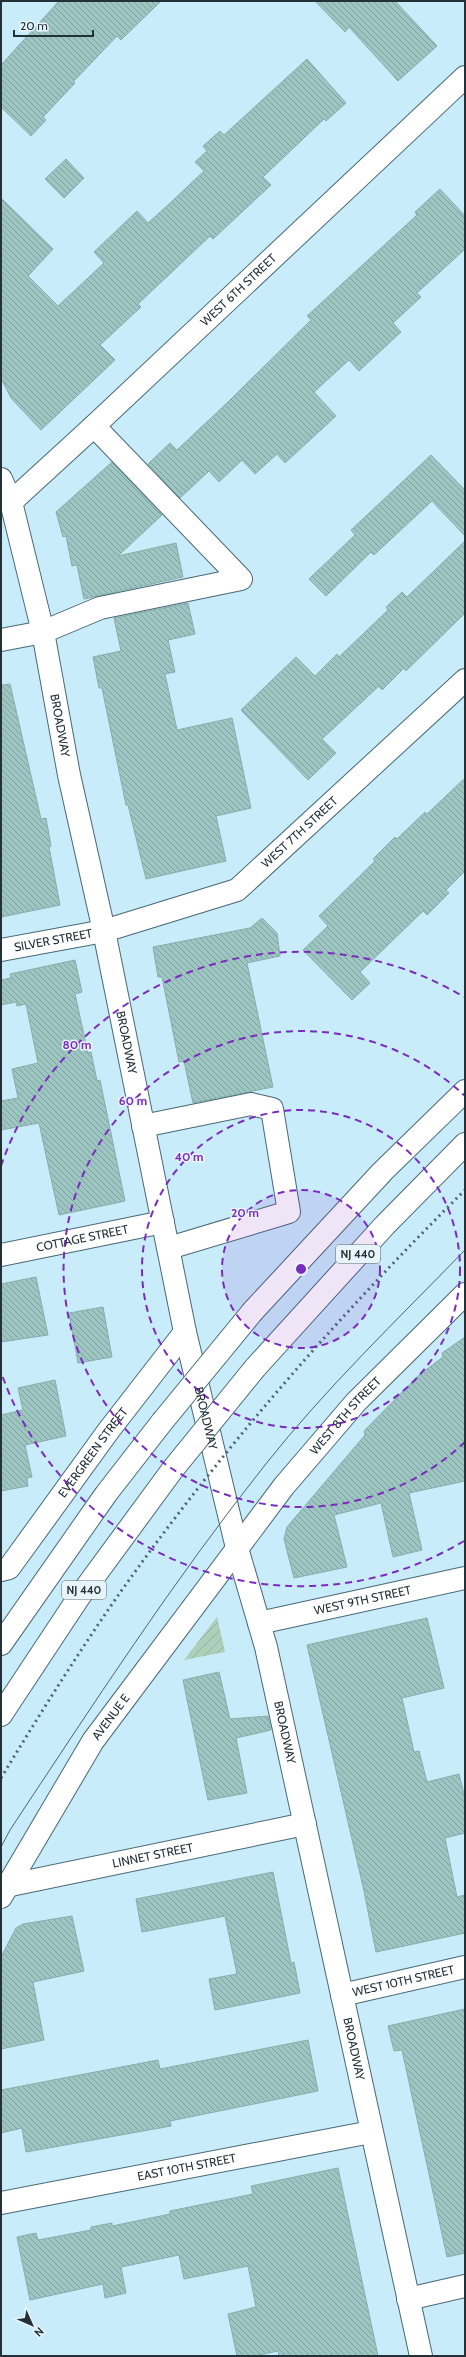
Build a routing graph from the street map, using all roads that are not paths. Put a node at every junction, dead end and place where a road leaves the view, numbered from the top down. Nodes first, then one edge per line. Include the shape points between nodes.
1 (465, 76) edge
2 (94, 426) junction
3 (1, 479) edge
4 (12, 502) junction
5 (43, 632) junction
6 (1, 640) edge
7 (465, 680) edge
8 (104, 931) junction
9 (1, 950) edge
10 (465, 1091) edge
11 (143, 1126) junction
12 (465, 1144) edge
13 (163, 1222) junction
14 (169, 1248) junction
15 (1, 1255) edge
16 (465, 1294) edge
17 (185, 1332) junction
18 (237, 1548) junction
19 (1, 1570) edge
20 (465, 1578) edge
21 (259, 1623) junction
22 (1, 1644) edge
23 (1, 1715) edge
24 (305, 1824) junction
25 (3, 1890) edge
26 (465, 1967) edge
27 (342, 1995) junction
28 (371, 2132) junction
29 (1, 2203) edge
30 (465, 2286) edge
31 (408, 2299) junction
32 (421, 2356) edge

1 - 2 main road, WEST 6TH STREET
2 - 4 main road, WEST 6TH STREET
2 - 5 main road via 241,579 100,608
3 - 4 main road, BROADWAY
4 - 5 main road, BROADWAY
5 - 6 main road
5 - 8 main road, BROADWAY via 69,775
7 - 8 main road, WEST 7TH STREET via 237,890
8 - 9 main road, SILVER STREET
8 - 11 main road, BROADWAY
10 - 22 main road, NJ 440, bridge via 373,1182 253,1311 106,1494
11 - 13 main road, BROADWAY
11 - 14 main road via 251,1104 272,1109 289,1212
12 - 23 main road, NJ 440, bridge via 379,1231 255,1368 173,1469 79,1597
13 - 14 main road, BROADWAY
13 - 15 main road, COTTAGE STREET
14 - 17 main road, BROADWAY
16 - 18 main road, WEST 8TH STREET via 356,1402 284,1486
17 - 18 main road, BROADWAY
17 - 19 main road, EVERGREEN STREET via 109,1430 9,1568
18 - 21 main road, BROADWAY
18 - 25 main road, AVENUE E via 93,1741
20 - 21 main road, WEST 9TH STREET
21 - 24 main road, BROADWAY
24 - 25 main road, LINNET STREET
24 - 27 main road, BROADWAY
26 - 27 main road, WEST 10TH STREET
27 - 28 main road, BROADWAY
28 - 29 main road, EAST 10TH STREET
28 - 31 main road, BROADWAY
30 - 31 main road
31 - 32 main road, BROADWAY

